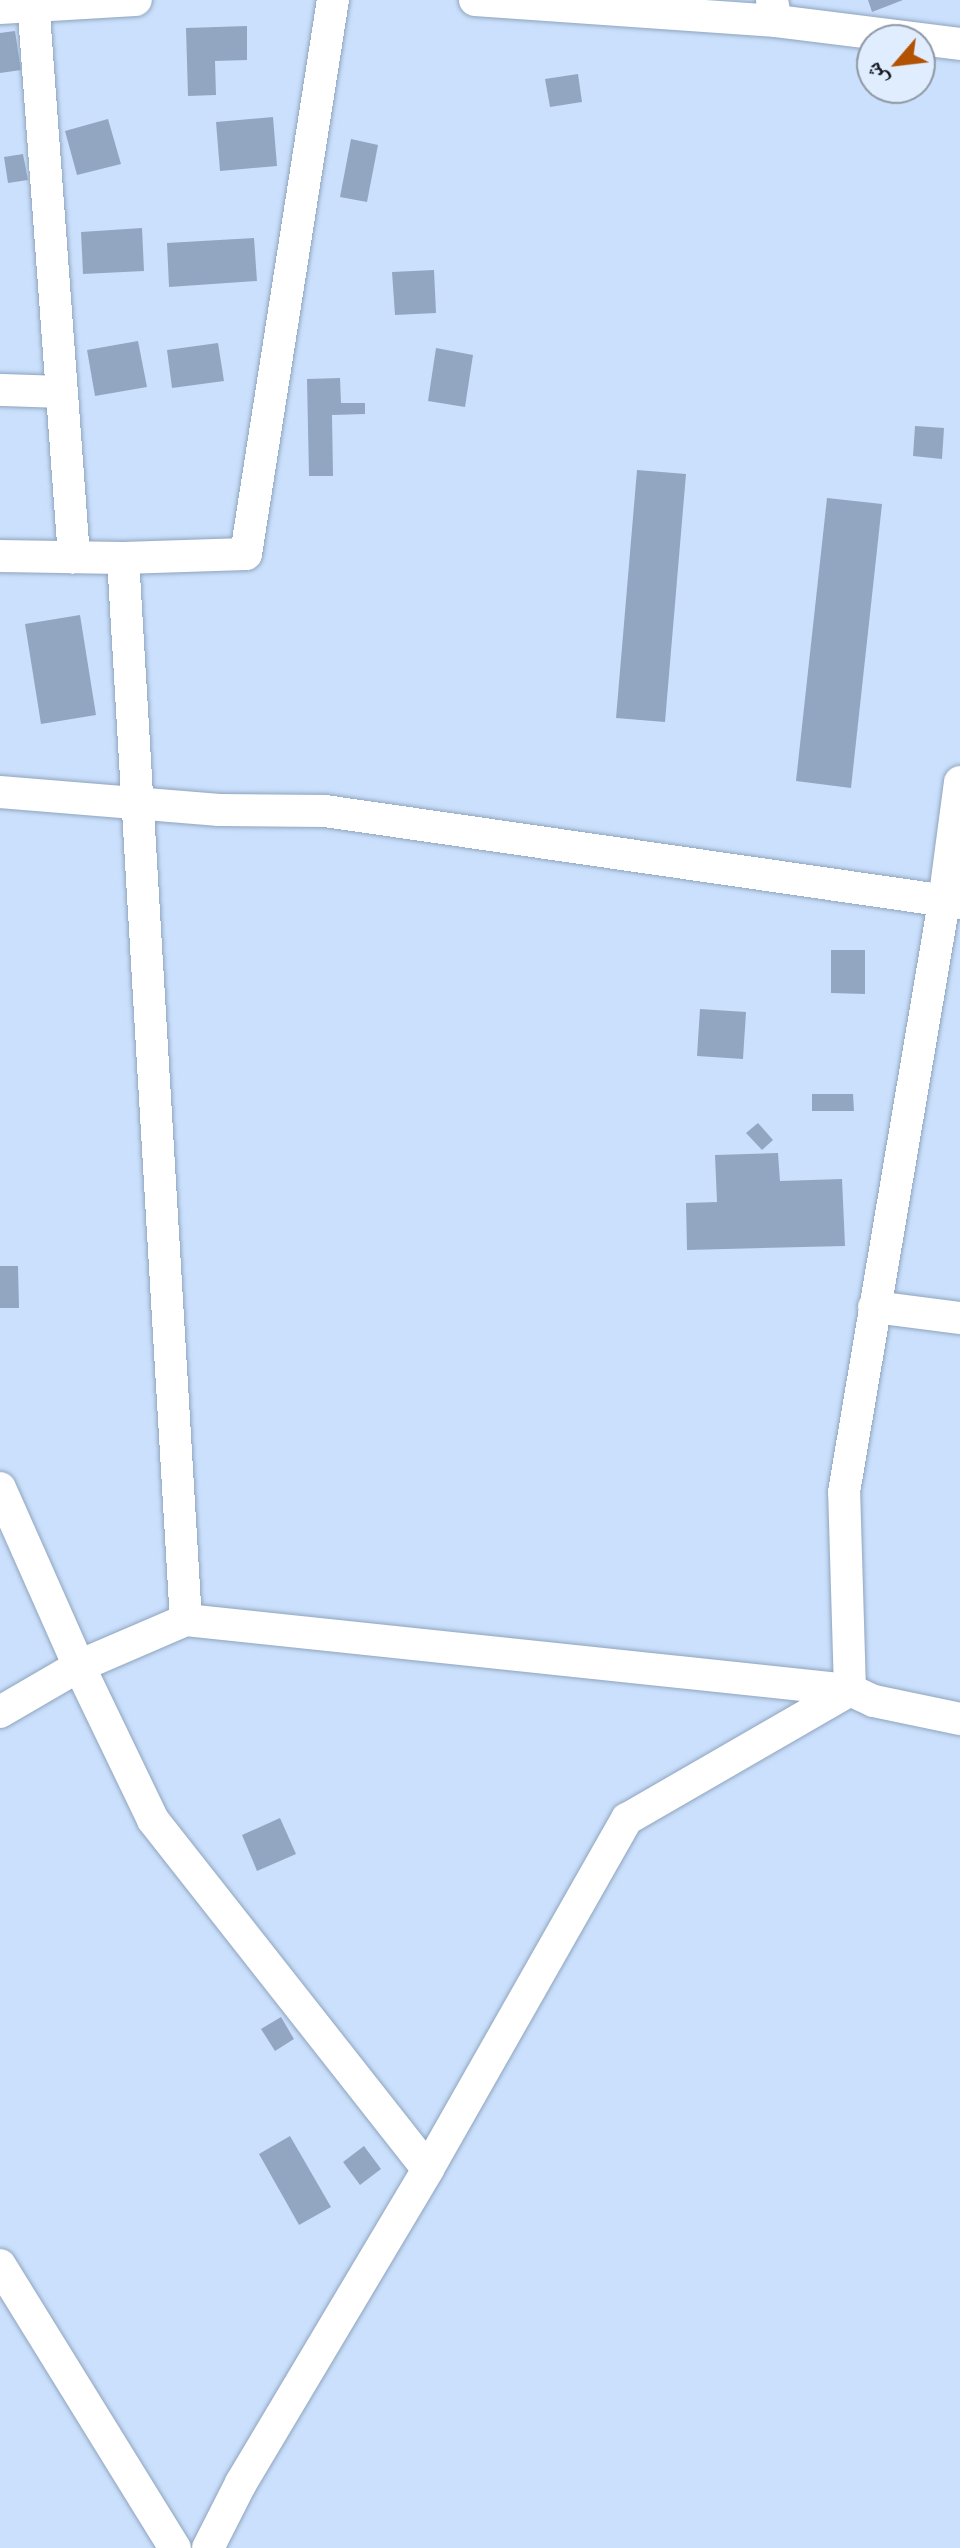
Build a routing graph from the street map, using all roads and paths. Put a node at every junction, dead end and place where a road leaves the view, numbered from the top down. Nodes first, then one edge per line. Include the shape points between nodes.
1 (136, 0) edge
2 (333, 0) edge
3 (475, 0) edge
4 (34, 3) edge
5 (0, 8) edge
6 (774, 11) edge
7 (960, 44) edge
8 (0, 390) edge
9 (61, 392) junction
10 (0, 556) edge
11 (74, 557) junction
12 (123, 558) junction
13 (960, 782) edge
14 (0, 792) edge
15 (135, 803) junction
16 (952, 902) edge
17 (874, 1307) junction
18 (960, 1318) edge
19 (0, 1488) edge
20 (186, 1620) junction
21 (79, 1666) junction
22 (850, 1690) junction
23 (0, 1712) edge
24 (960, 1719) edge
25 (428, 2169) junction
26 (0, 2265) edge
27 (175, 2548) edge
28 (208, 2548) edge

1 - 4 street
2 - 12 street via 246,554
3 - 6 street
4 - 5 street
4 - 9 street
6 - 7 street
8 - 9 street
9 - 11 street
10 - 11 street
11 - 12 street
12 - 15 street
13 - 16 street
14 - 15 street
15 - 16 street via 325,811
15 - 20 street
16 - 17 street
17 - 18 street
17 - 22 street via 844,1492
19 - 21 street
20 - 21 street
20 - 22 street
21 - 23 street
21 - 25 street via 153,1820
22 - 24 street via 874,1701
22 - 25 street via 627,1819
25 - 28 street via 241,2483
26 - 27 street

